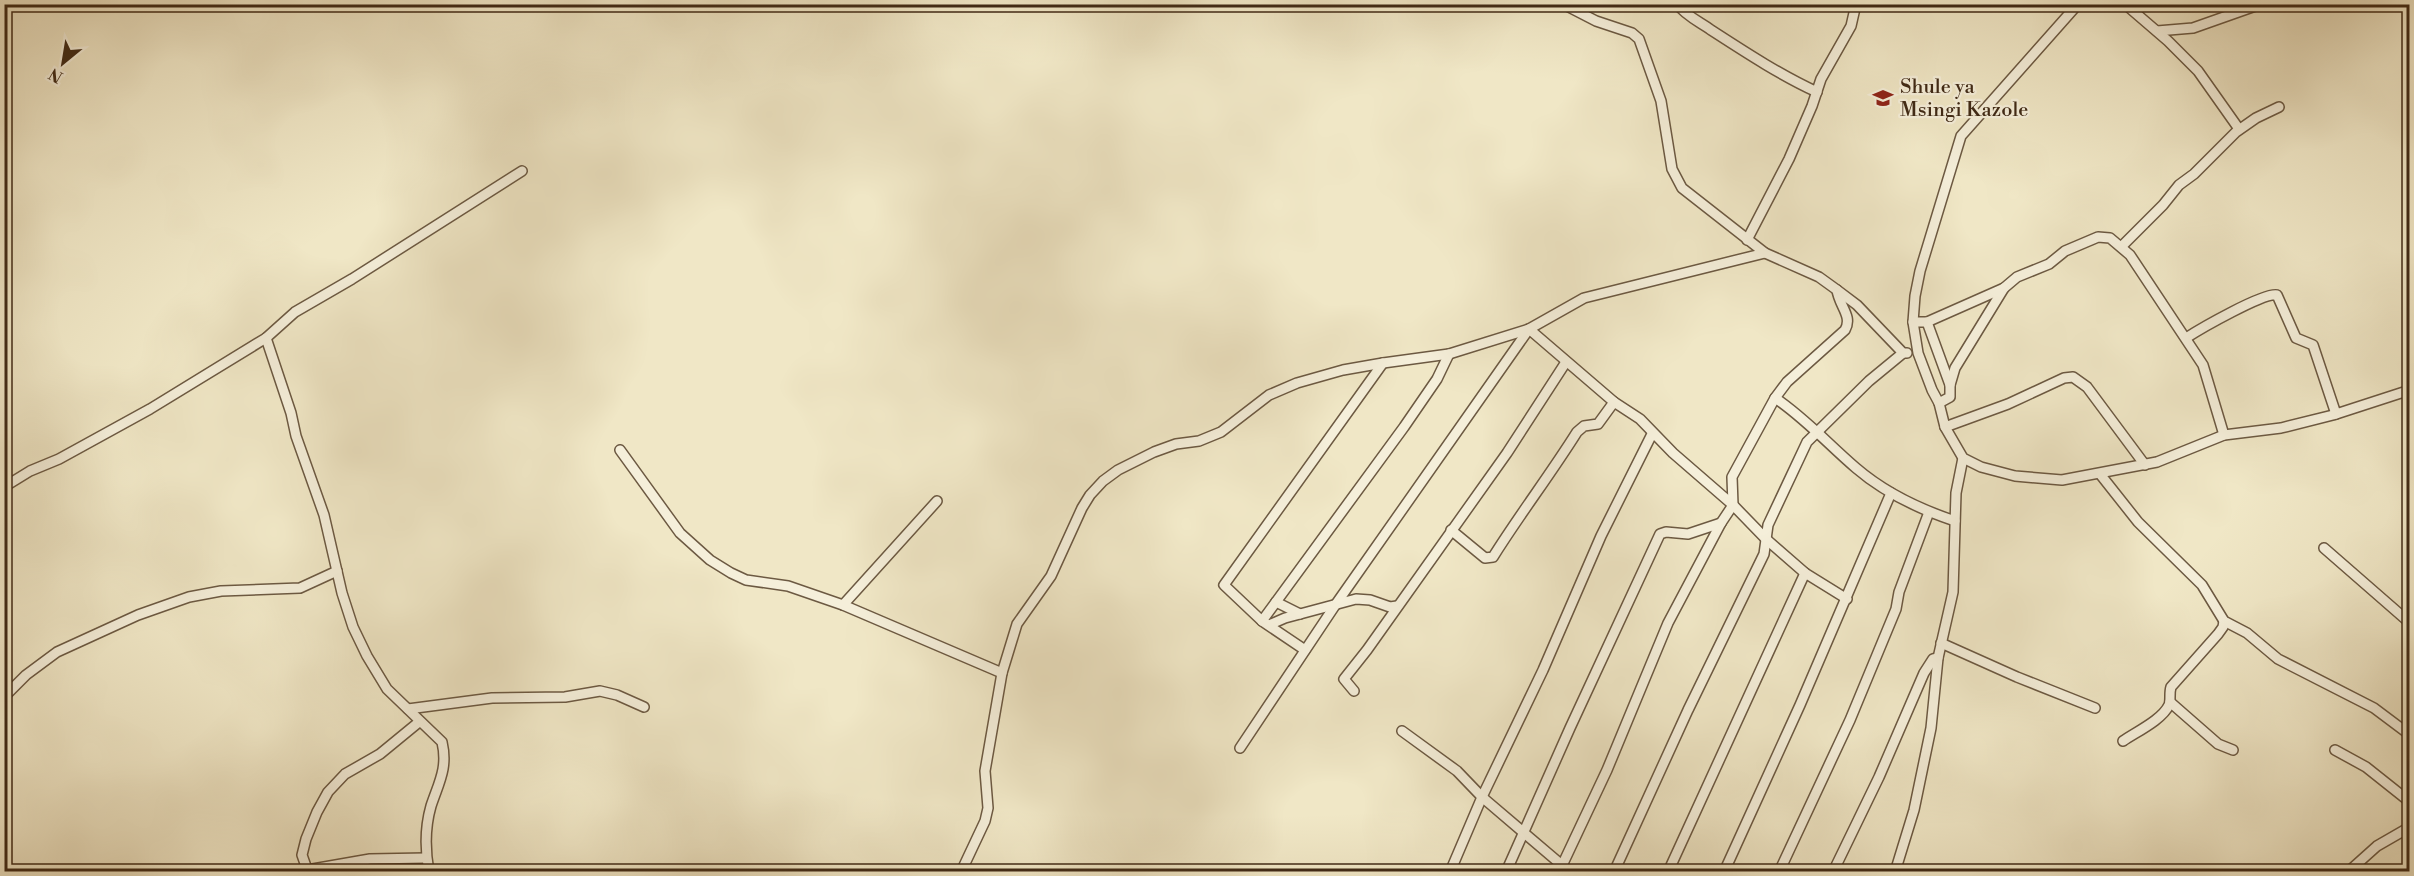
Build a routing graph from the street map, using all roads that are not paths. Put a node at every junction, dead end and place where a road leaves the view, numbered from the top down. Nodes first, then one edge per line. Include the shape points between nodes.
1 (1563, 4) edge
2 (1677, 4) edge
3 (1856, 4) edge
4 (2078, 4) edge
5 (2125, 4) edge
6 (2261, 4) edge
7 (2157, 31) junction
8 (1817, 92) junction
9 (2279, 107) dead end
10 (2239, 129) junction
11 (522, 171) dead end
12 (1747, 240) junction
13 (2122, 246) junction
14 (1765, 254) junction
15 (2004, 288) junction
16 (1838, 290) junction
17 (1913, 322) junction
18 (1927, 322) junction
19 (1529, 329) junction
20 (266, 338) junction
21 (2186, 338) junction
22 (1903, 353) junction
23 (1918, 353) junction
24 (1449, 354) junction
25 (1566, 362) junction
26 (1383, 363) junction
27 (1950, 385) junction
28 (2408, 393) edge
29 (1775, 398) junction
30 (1614, 402) junction
31 (1939, 403) junction
32 (2336, 414) junction
33 (1945, 427) junction
34 (1817, 431) junction
35 (1652, 434) junction
36 (2224, 435) junction
37 (620, 450) dead end
38 (1963, 458) junction
39 (2145, 465) junction
40 (2100, 474) junction
41 (4, 487) edge
42 (1891, 493) junction
43 (938, 501) dead end
44 (1733, 505) junction
45 (1929, 513) junction
46 (1955, 521) junction
47 (1721, 523) junction
48 (1451, 530) junction
49 (1766, 539) junction
50 (2324, 548) dead end
51 (337, 571) junction
52 (1805, 573) junction
53 (1847, 598) junction
54 (1276, 602) junction
55 (843, 604) junction
56 (1336, 604) junction
57 (1397, 606) junction
58 (1300, 614) junction
59 (2224, 621) junction
60 (1266, 623) junction
61 (2409, 623) edge
62 (1941, 643) junction
63 (1305, 650) junction
64 (1938, 658) junction
65 (1002, 673) junction
66 (1354, 691) dead end
67 (4, 698) edge
68 (2170, 702) junction
69 (644, 707) dead end
70 (2095, 708) dead end
71 (408, 709) junction
72 (420, 722) junction
73 (1402, 731) dead end
74 (2409, 735) edge
75 (2123, 741) dead end
76 (1240, 748) dead end
77 (2233, 750) dead end
78 (2335, 750) dead end
79 (1482, 797) junction
80 (2409, 802) edge
81 (2409, 827) edge
82 (1523, 831) junction
83 (426, 858) junction
84 (1561, 868) edge
85 (307, 871) edge
86 (429, 872) edge
87 (961, 872) edge
88 (1450, 872) edge
89 (1506, 872) edge
90 (1570, 872) edge
91 (1614, 872) edge
92 (1668, 872) edge
93 (1724, 872) edge
94 (1779, 872) edge
95 (1833, 872) edge
96 (1895, 872) edge
97 (2348, 872) edge

1 - 12 street via 1639,39 1661,101 1675,176 1694,199
2 - 8 street via 1722,37
3 - 8 street via 1851,26
4 - 17 street via 1961,136 1920,271
5 - 7 street
6 - 7 street via 2204,26
7 - 10 street via 2198,71
8 - 12 street via 1789,159
9 - 10 street
10 - 13 street
11 - 20 street via 295,312
12 - 14 street
13 - 15 street via 2110,238 2098,237
13 - 21 street
14 - 16 street via 1819,277
14 - 19 street via 1584,298
15 - 18 street
15 - 27 street via 1961,358
16 - 22 street
16 - 29 street via 1839,302 1849,319 1845,330 1787,382
17 - 18 street
17 - 23 street
18 - 27 street
19 - 24 street
19 - 25 street
19 - 56 street
20 - 41 street via 150,409
20 - 51 street via 324,515
21 - 32 street via 2277,294 2296,338 2313,345
21 - 36 street via 2203,365
22 - 23 street
22 - 34 street
23 - 31 street
24 - 26 street
24 - 54 street via 1404,427
25 - 30 street
25 - 48 street
26 - 60 street via 1224,585
26 - 65 street via 1297,383 1269,395 1221,432 1154,452 1103,481 1082,508 1050,576 1017,624
27 - 31 street via 1950,398
28 - 32 street
29 - 34 street
29 - 44 street via 1732,477
30 - 35 street via 1640,419
30 - 48 street via 1598,424 1584,426 1577,432 1493,557 1485,558
31 - 33 street
32 - 36 street via 2281,428
33 - 38 street
33 - 39 street via 2073,377 2087,387
34 - 42 street via 1857,469
34 - 49 street via 1799,458 1768,525
35 - 44 street
35 - 79 street
36 - 39 street
37 - 55 street via 668,519 710,560 746,580 788,586
38 - 40 street via 2003,473 2043,480
38 - 46 street
39 - 40 street
40 - 59 street via 2138,522 2202,585
42 - 45 street
42 - 53 street
43 - 55 street
44 - 47 street
44 - 49 street
45 - 46 street
45 - 94 street via 1896,609
46 - 62 street via 1953,592
47 - 82 street via 1688,534 1660,534
47 - 84 street via 1668,623
48 - 57 street
49 - 52 street
49 - 91 street via 1764,554
50 - 61 street
51 - 67 street via 300,588 221,591 189,597 138,615 57,652
51 - 71 street via 348,612 367,656 387,688
52 - 53 street
52 - 92 street
53 - 93 street
54 - 58 street
54 - 60 street
55 - 65 street
56 - 57 street via 1363,599
56 - 58 street
56 - 63 street
57 - 66 street via 1344,679
58 - 60 street
59 - 68 street via 2218,634 2171,687
59 - 74 street via 2247,633 2278,659 2374,708
60 - 63 street
62 - 64 street
62 - 70 street
63 - 76 street
64 - 95 street via 1924,673
64 - 96 street via 1931,728 1912,819
65 - 87 street via 985,771 988,808
68 - 75 street via 2144,729
68 - 77 street via 2218,744
69 - 71 street via 600,691 492,698
71 - 72 street
72 - 83 street via 442,742 444,751 443,775 428,820
72 - 85 street via 380,754 345,774 328,792 306,839 302,855
73 - 79 street via 1457,771
78 - 80 street via 2366,767
79 - 82 street
79 - 88 street
81 - 97 street via 2377,846
82 - 84 street
82 - 89 street
83 - 85 street via 370,859
83 - 86 street
84 - 90 street

